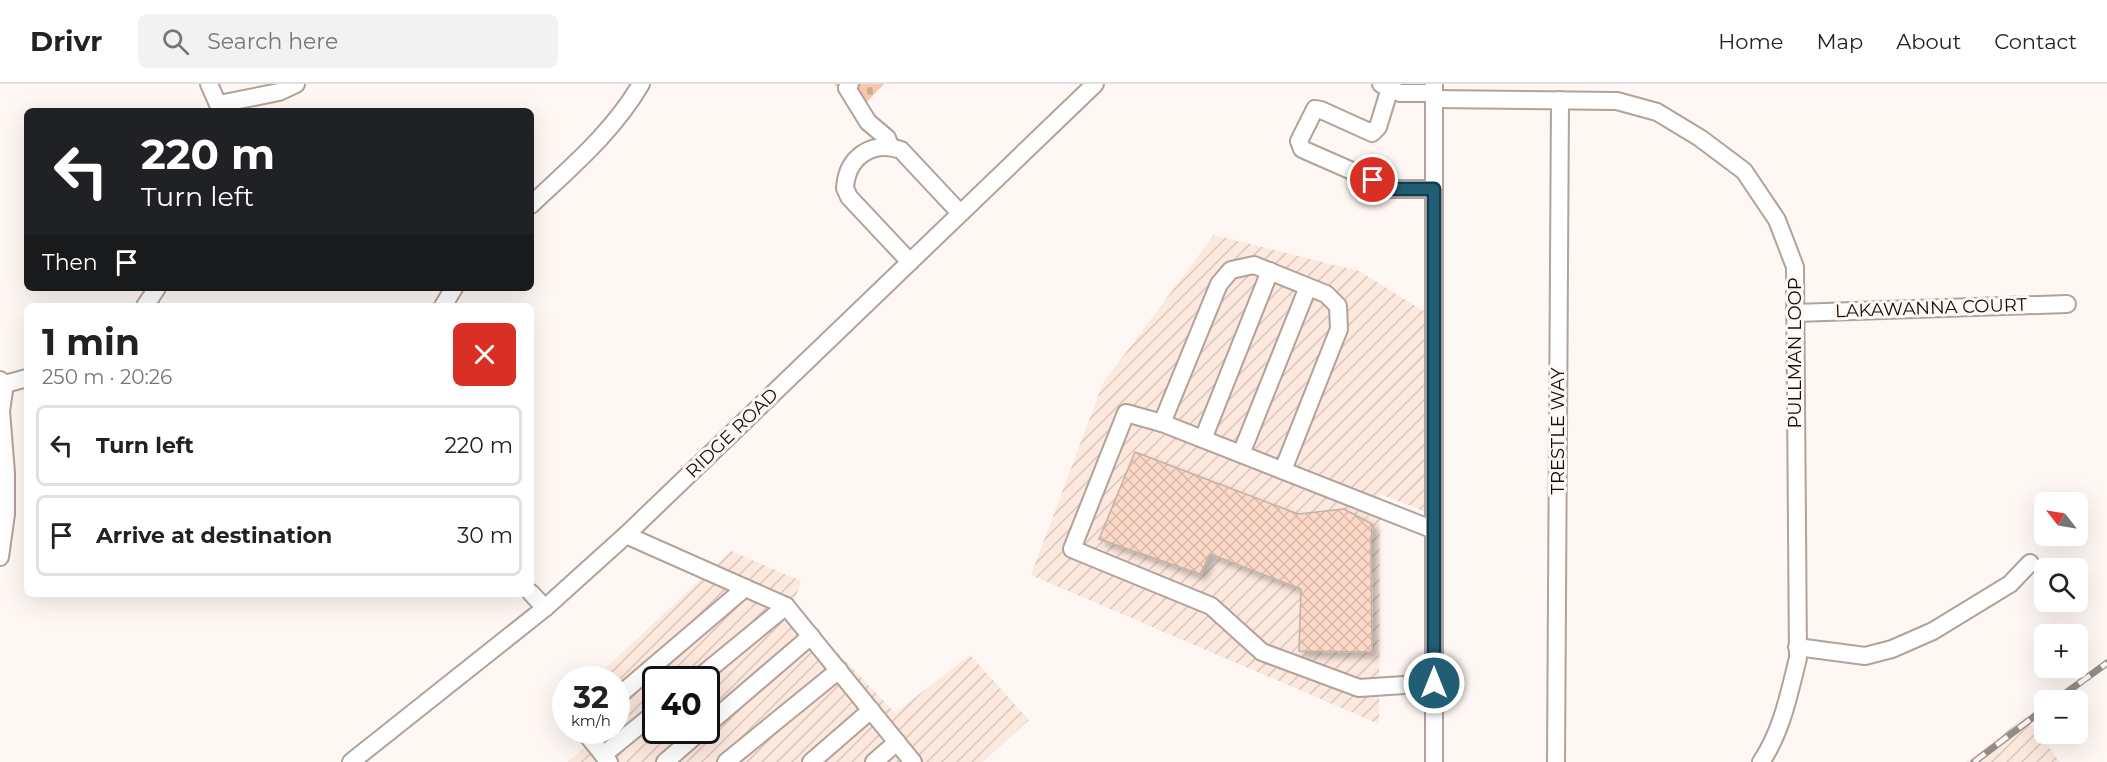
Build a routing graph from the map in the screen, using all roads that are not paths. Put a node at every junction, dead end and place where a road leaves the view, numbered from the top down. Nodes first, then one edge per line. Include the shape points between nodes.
1 (209, 84) edge
2 (296, 84) edge
3 (641, 84) edge
4 (850, 84) edge
5 (1095, 84) edge
6 (1386, 86) edge
7 (1434, 92) edge
8 (1560, 100) junction
9 (220, 107) edge
10 (890, 146) junction
11 (1434, 189) junction
12 (534, 202) edge
13 (960, 213) junction
14 (910, 262) junction
15 (1270, 271) junction
16 (1308, 287) junction
17 (2067, 304) dead end
18 (1795, 313) junction
19 (24, 378) edge
20 (3, 382) edge
21 (1162, 423) junction
22 (1203, 439) junction
23 (1241, 454) junction
24 (1283, 470) junction
25 (3, 474) edge
26 (1434, 530) junction
27 (626, 535) junction
28 (0, 557) edge
29 (2030, 563) dead end
30 (745, 588) junction
31 (534, 595) edge
32 (786, 606) junction
33 (545, 608) junction
34 (811, 636) junction
35 (1797, 647) junction
36 (713, 666) edge
37 (839, 670) junction
38 (1434, 683) junction
39 (630, 686) edge
40 (871, 710) junction
41 (720, 714) edge
42 (642, 725) edge
43 (897, 742) junction
44 (594, 744) edge
45 (686, 744) edge
46 (606, 759) edge
47 (351, 762) edge
48 (665, 762) edge
49 (726, 762) edge
50 (811, 762) edge
51 (874, 762) edge
52 (914, 762) edge
53 (1434, 762) edge
54 (1556, 762) edge
55 (1761, 762) edge

1 - 9 street
2 - 9 street
3 - 12 street via 626,110 598,142
4 - 10 street via 847,88 868,122 887,138
5 - 13 street, RIDGE ROAD
6 - 7 street, PULLMAN LOOP via 1400,93
6 - 11 street via 1378,127 1372,133 1315,109 1299,141 1302,149 1393,189
7 - 8 street, PULLMAN LOOP
7 - 11 street
8 - 18 street, PULLMAN LOOP via 1617,101 1657,112 1744,171 1777,220 1795,267
8 - 54 street, TRESTLE WAY
10 - 13 street via 901,150
10 - 14 street via 873,147 855,160 845,188
11 - 26 street
13 - 14 street, RIDGE ROAD
14 - 27 street, RIDGE ROAD
15 - 16 street
15 - 21 street via 1254,264 1231,270 1219,284
15 - 22 street
16 - 23 street
16 - 24 street via 1326,294 1338,306 1339,329
17 - 18 street, LAKAWANNA COURT
18 - 35 street, PULLMAN LOOP
19 - 20 street
20 - 25 street
21 - 22 street
21 - 38 street via 1126,413 1072,549 1211,606 1262,652 1359,688
22 - 23 street
23 - 24 street
24 - 26 street
25 - 28 street via 6,514
26 - 38 street
27 - 30 street
27 - 33 street, RIDGE ROAD
29 - 35 street via 2010,584 1933,631 1892,649 1865,656
30 - 32 street
30 - 39 street
31 - 33 street
32 - 34 street
32 - 36 street
33 - 47 street, RIDGE ROAD
34 - 37 street
34 - 41 street
35 - 55 street, PULLMAN LOOP via 1798,658 1783,715
37 - 40 street
37 - 49 street
38 - 53 street
40 - 43 street
40 - 50 street
42 - 46 street
43 - 51 street
43 - 52 street
44 - 46 street
45 - 48 street

